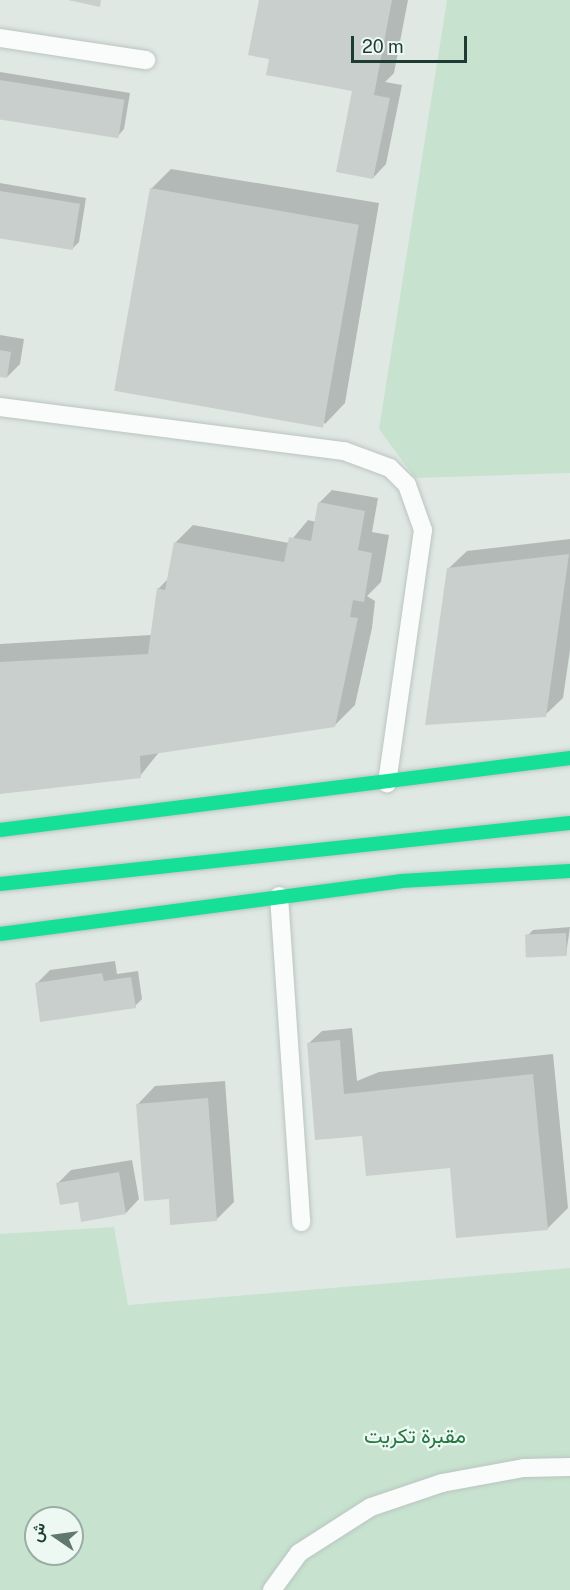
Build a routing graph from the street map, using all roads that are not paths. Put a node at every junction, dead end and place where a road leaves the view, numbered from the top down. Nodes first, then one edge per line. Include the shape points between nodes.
1 (0, 38) edge
2 (146, 60) dead end
3 (0, 407) edge
4 (570, 758) edge
5 (387, 783) junction
6 (570, 823) edge
7 (0, 830) edge
8 (570, 872) edge
9 (0, 884) edge
10 (279, 896) junction
11 (0, 934) edge
12 (301, 1222) dead end
13 (570, 1467) edge
14 (272, 1590) edge

1 - 2 lane
3 - 5 lane via 344,451 390,468 407,485 423,530
4 - 5 main road
5 - 7 main road
6 - 9 main road
8 - 10 main road via 401,881
10 - 11 main road
10 - 12 lane
13 - 14 lane via 524,1468 442,1483 372,1507 299,1553

